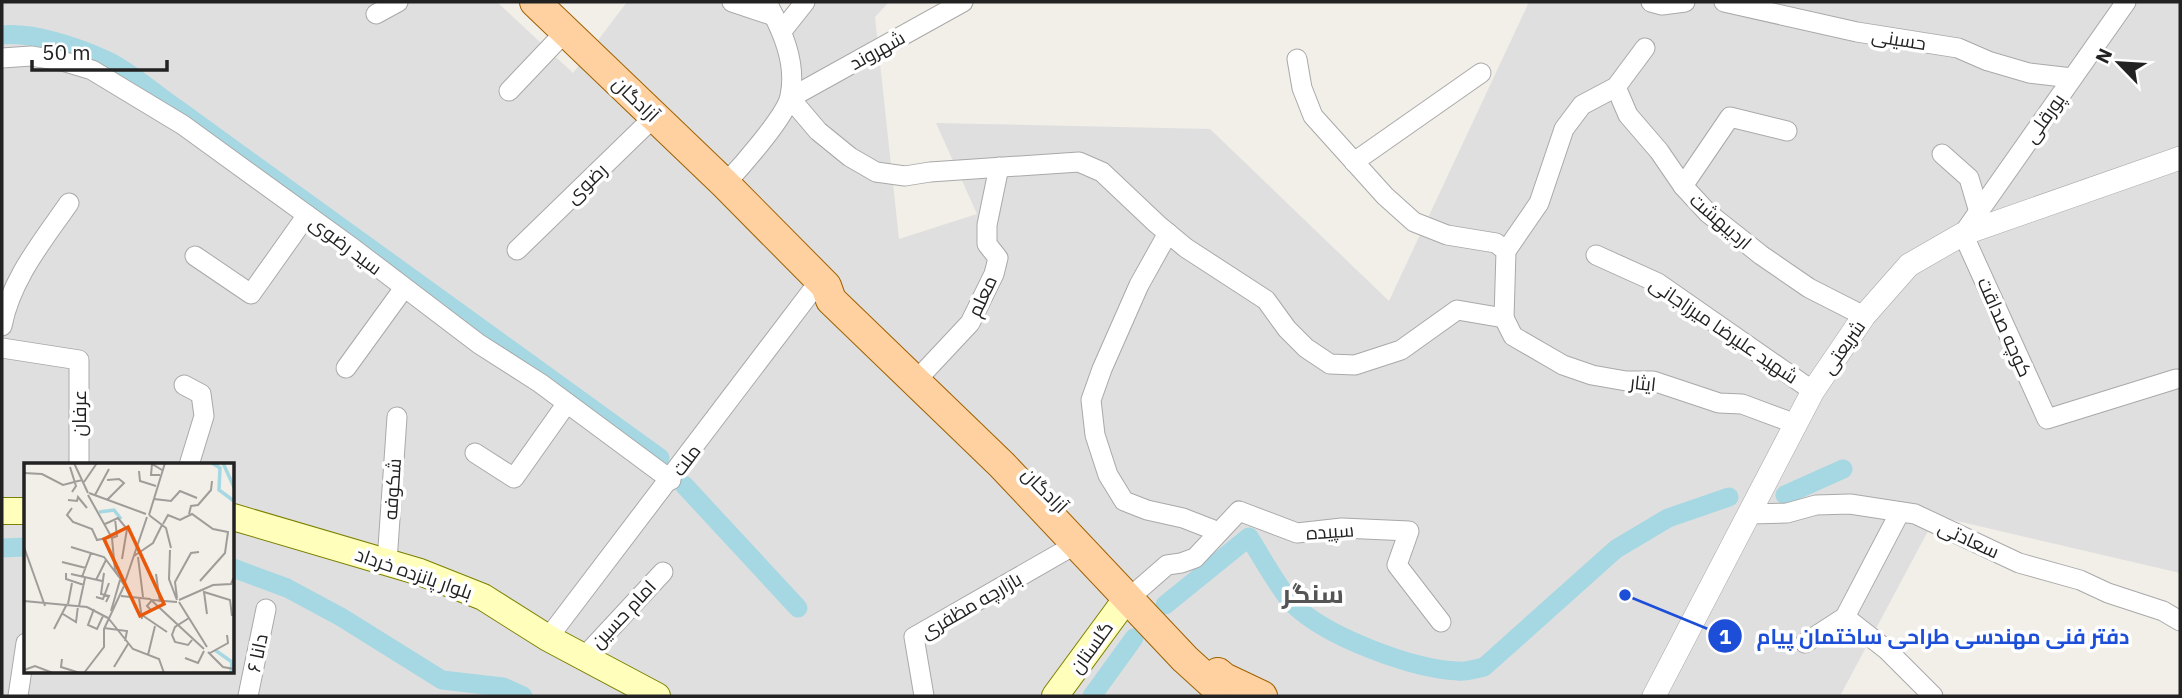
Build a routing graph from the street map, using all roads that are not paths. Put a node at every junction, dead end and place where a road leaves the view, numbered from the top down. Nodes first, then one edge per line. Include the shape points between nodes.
1 (398, 2) edge
2 (536, 2) edge
3 (732, 2) edge
4 (806, 2) edge
5 (963, 2) edge
6 (1651, 2) edge
7 (1685, 2) edge
8 (1724, 2) edge
9 (2126, 2) edge
10 (376, 14) dead end
11 (774, 16) edge
12 (566, 31) junction
13 (1645, 48) dead end
14 (2, 58) edge
15 (1297, 59) dead end
16 (1481, 72) dead end
17 (2072, 78) junction
18 (1616, 87) junction
19 (509, 91) dead end
20 (790, 98) junction
21 (655, 116) junction
22 (1787, 131) dead end
23 (1942, 154) dead end
24 (2180, 158) edge
25 (1354, 162) junction
26 (999, 167) junction
27 (725, 184) junction
28 (1683, 186) junction
29 (69, 203) dead end
30 (1979, 212) junction
31 (307, 215) junction
32 (1168, 233) junction
33 (1964, 234) junction
34 (517, 250) dead end
35 (1506, 251) junction
36 (1596, 255) dead end
37 (195, 256) dead end
38 (823, 283) junction
39 (404, 288) junction
40 (1864, 316) junction
41 (1504, 318) junction
42 (2, 326) edge
43 (2, 348) edge
44 (346, 368) dead end
45 (925, 370) junction
46 (2175, 379) dead end
47 (184, 385) dead end
48 (1813, 391) junction
49 (567, 403) junction
50 (397, 417) dead end
51 (1796, 424) junction
52 (475, 453) dead end
53 (79, 463) edge
54 (190, 463) edge
55 (671, 480) junction
56 (2, 495) edge
57 (24, 495) edge
58 (24, 510) edge
59 (2, 511) edge
60 (1900, 512) junction
61 (1749, 514) junction
62 (234, 517) edge
63 (1219, 532) junction
64 (234, 533) edge
65 (1078, 543) junction
66 (387, 562) junction
67 (663, 572) dead end
68 (1132, 595) junction
69 (266, 609) dead end
70 (1845, 617) junction
71 (2180, 621) edge
72 (1441, 622) dead end
73 (1805, 643) dead end
74 (545, 645) junction
75 (24, 656) edge
76 (584, 657) junction
77 (18, 696) edge
78 (248, 696) edge
79 (623, 696) edge
80 (657, 696) edge
81 (924, 696) edge
82 (1055, 696) edge
83 (1233, 696) edge
84 (1262, 696) edge
85 (1654, 696) edge
86 (1933, 696) edge

1 - 10 street
2 - 12 main road, آزادگان
3 - 11 street
4 - 11 street
5 - 20 street, شهروند
6 - 7 street
8 - 17 street, حسینی via 1857,32 1958,48 2029,73
9 - 17 street, پورقلی
11 - 20 street via 791,63
12 - 19 street
12 - 21 main road, آزادگان
13 - 18 street
14 - 31 street, سید رضوی via 31,56 92,71 183,125
15 - 25 street via 1313,116
16 - 25 street
17 - 30 street, پورقلی
18 - 28 street, اردیبهشت via 1628,115
18 - 35 street via 1582,105 1564,129 1539,203
20 - 26 street via 818,131 876,172 905,176
20 - 27 street via 750,157
21 - 27 main road, آزادگان
21 - 34 street, رضوی
22 - 28 street via 1730,117
23 - 30 street via 1969,178
24 - 33 street, شریعتی
25 - 35 street via 1414,222 1447,235 1496,243
26 - 32 street via 1079,162 1102,172
26 - 45 street, معلم via 987,225 987,244 998,258 994,274 970,323
27 - 38 main road, آزادگان
28 - 40 street, اردیبهشت via 1708,213 1761,255 1809,288
29 - 42 street via 19,275
30 - 33 street, پورقلی
31 - 37 street via 251,295
31 - 39 street, سید رضوی
32 - 41 street via 1266,300 1287,329 1330,364 1354,365 1402,350 1457,310
32 - 63 street via 1133,296 1102,369 1091,400 1095,435 1108,475 1124,501
33 - 40 street, شریعتی via 1909,265
33 - 46 street, کوچه صداقت via 2047,419
35 - 41 street
36 - 48 street, شهید علیرضا میرزاجانی via 1658,283
38 - 45 main road, آزادگان via 841,289
38 - 55 street, ملت
38 - 65 main road, آزادگان via 831,300
39 - 44 street
39 - 49 street, سید رضوی
40 - 48 street, شریعتی
41 - 51 street, ایثار via 1513,336 1563,365 1592,375 1653,381 1719,403 1742,404
43 - 53 street, عرفان via 79,360
45 - 68 main road, آزادگان via 1087,532
47 - 54 street via 201,394 205,416
48 - 51 street, شریعتی
49 - 52 street via 514,478
49 - 55 street, سید رضوی
50 - 66 street, شکوفه
51 - 61 street, شریعتی
55 - 74 street, ملت
56 - 57 main road
58 - 59 main road
60 - 61 street, سعادتی via 1850,504
60 - 70 street
60 - 71 street, سعادتی via 1915,514 2019,563 2080,580
61 - 85 street, شریعتی
62 - 66 main road, بلوار پانزده خرداد
63 - 68 street, سپیده via 1195,558 1167,565
63 - 72 street, سپیده via 1239,511 1297,533 1342,528 1409,531 1396,565
64 - 74 main road, بلوار پانزده خرداد via 415,587
65 - 68 main road, آزادگان
65 - 81 street, بازارچه مظفری via 914,637
66 - 74 main road, بلوار پانزده خرداد via 483,597
67 - 76 street, امام حسین
68 - 82 main road, گلستان
68 - 83 main road, آزادگان via 1185,659
68 - 84 main road, آزادگان via 1224,678
69 - 78 street, دانا ۶
70 - 73 street
70 - 86 street via 1887,650
74 - 76 main road, بلوار پانزده خرداد
74 - 79 main road, بلوار پانزده خرداد
75 - 77 street
76 - 80 main road, بلوار پانزده خرداد

